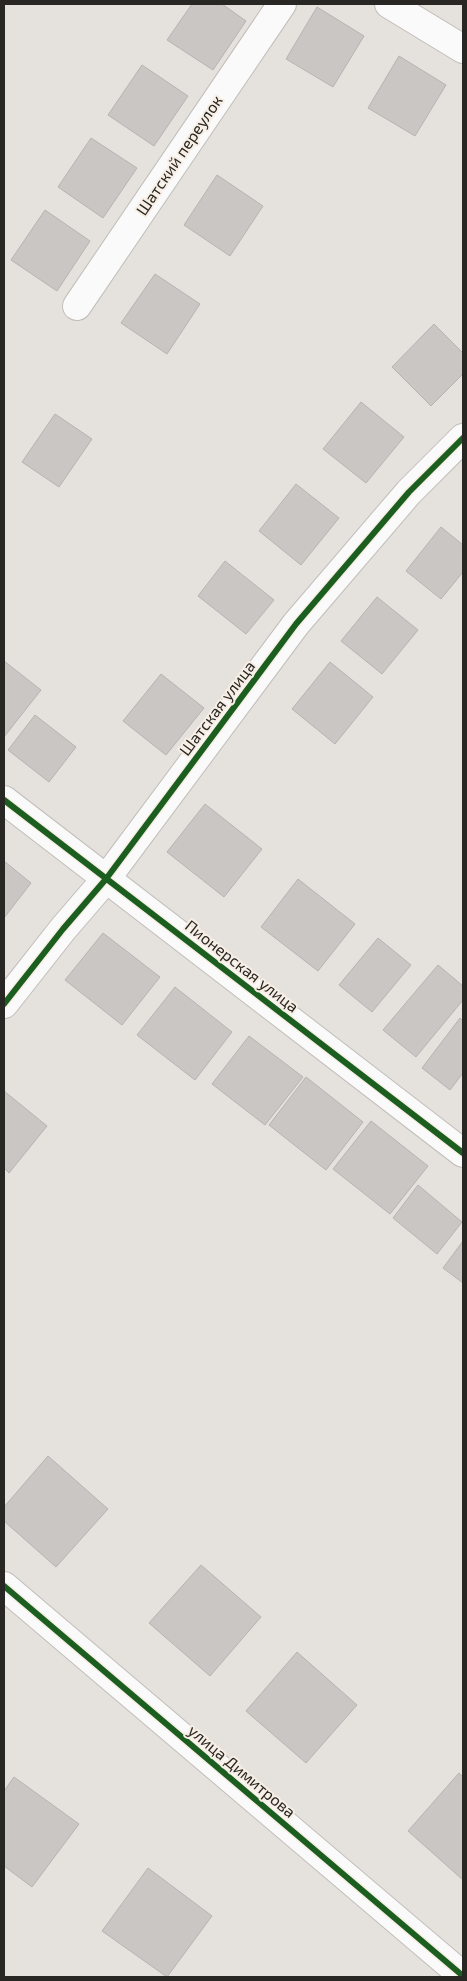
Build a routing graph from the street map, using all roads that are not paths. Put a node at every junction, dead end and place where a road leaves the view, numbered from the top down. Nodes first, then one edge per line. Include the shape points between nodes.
1 (282, 4) edge
2 (389, 4) edge
3 (463, 49) edge
4 (77, 306) dead end
5 (463, 438) edge
6 (4, 800) edge
7 (106, 878) junction
8 (4, 1004) edge
9 (463, 1153) edge
10 (4, 1586) edge
11 (463, 1976) edge

1 - 4 street, Шатский переулок
2 - 3 street
5 - 7 street, Шатская улица via 409,492 296,624
6 - 7 street, Пионерская улица
7 - 8 street, Шатская улица
7 - 9 street, Пионерская улица
10 - 11 street, улица Димитрова

